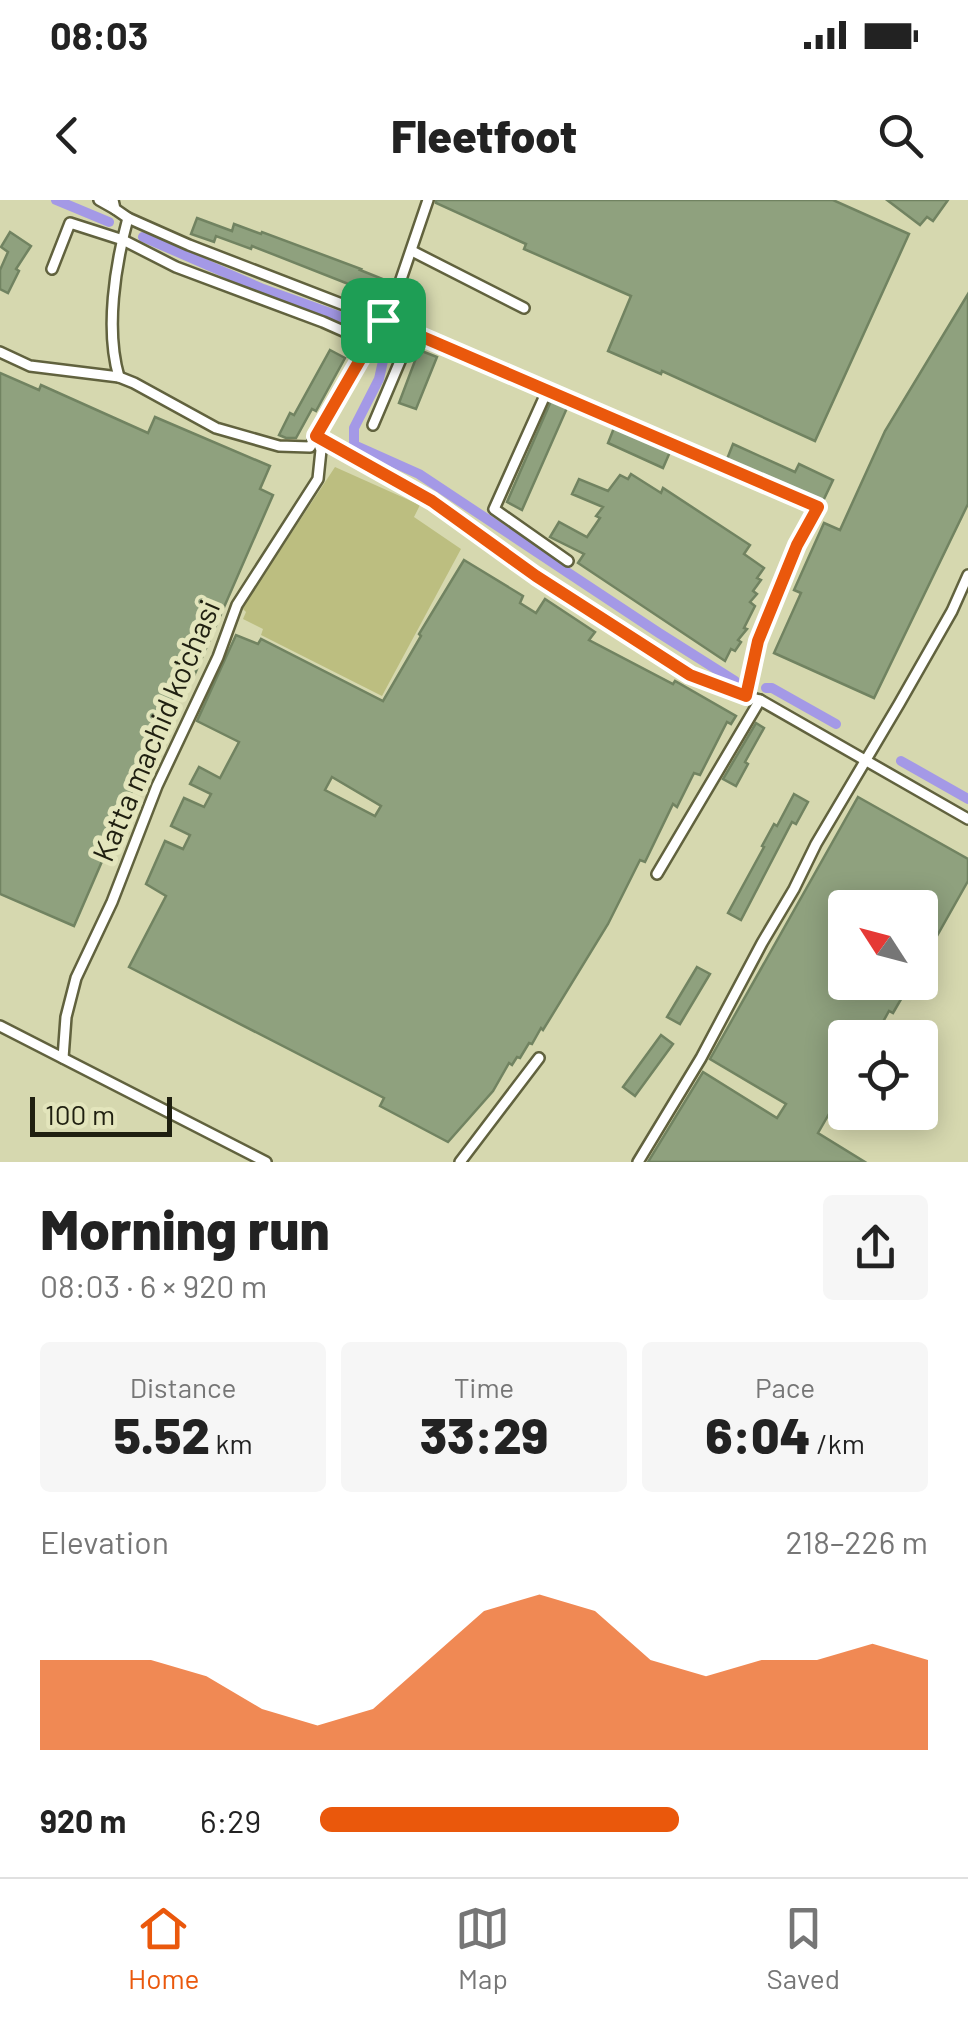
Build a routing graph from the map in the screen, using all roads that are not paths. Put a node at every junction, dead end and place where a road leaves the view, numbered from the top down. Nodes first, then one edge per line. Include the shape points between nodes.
1 (100, 200) edge
2 (428, 200) edge
3 (114, 204) edge
4 (128, 218) junction
5 (122, 240) junction
6 (412, 250) junction
7 (52, 269) dead end
8 (524, 308) dead end
9 (383, 320) junction
10 (412, 333) junction
11 (368, 342) junction
12 (0, 352) edge
13 (119, 377) junction
14 (547, 391) junction
15 (373, 425) dead end
16 (316, 436) junction
17 (568, 560) dead end
18 (968, 575) edge
19 (746, 696) junction
20 (760, 700) junction
21 (866, 760) junction
22 (968, 819) edge
23 (657, 874) dead end
24 (0, 1026) edge
25 (64, 1058) junction
26 (539, 1058) dead end
27 (266, 1162) edge
28 (460, 1162) edge
29 (638, 1162) edge

1 - 3 street
2 - 6 street
3 - 4 street
4 - 5 street
4 - 9 street
5 - 7 street via 70,223
5 - 11 street via 176,268
5 - 13 street via 111,322
6 - 8 street
6 - 9 street
9 - 10 street
9 - 11 street, Katta machid ko'chasi
10 - 14 street
10 - 15 street
11 - 16 street, Katta machid ko'chasi
12 - 13 street via 30,366
13 - 16 street via 216,428 278,446 310,447
14 - 17 street via 494,509
14 - 19 street via 818,507 758,641
16 - 19 street via 432,501 690,675
16 - 25 street, Katta machid ko'chasi via 318,479 237,605 76,978
18 - 21 street
19 - 20 street
20 - 21 street
20 - 23 street
21 - 22 street
21 - 29 street
24 - 25 street
25 - 27 street
26 - 28 street

